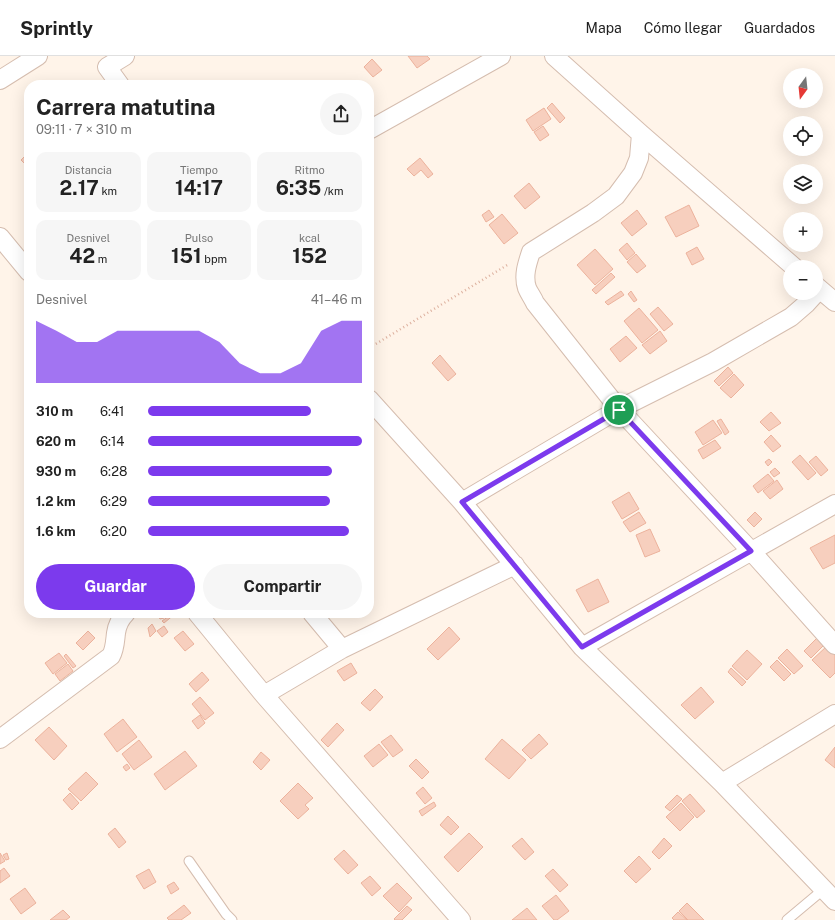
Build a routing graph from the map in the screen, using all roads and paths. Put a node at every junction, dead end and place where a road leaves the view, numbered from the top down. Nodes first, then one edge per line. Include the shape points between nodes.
1 (38, 56) edge
2 (125, 56) edge
3 (501, 56) edge
4 (562, 59) edge
5 (101, 62) edge
6 (0, 80) edge
7 (116, 80) edge
8 (374, 127) edge
9 (641, 134) junction
10 (0, 237) edge
11 (531, 252) junction
12 (786, 260) edge
13 (24, 266) edge
14 (823, 294) edge
15 (809, 300) edge
16 (835, 302) edge
17 (374, 345) edge
18 (374, 405) edge
19 (619, 410) junction
20 (462, 502) junction
21 (835, 504) edge
22 (751, 551) junction
23 (515, 565) junction
24 (122, 618) edge
25 (202, 618) edge
26 (316, 618) edge
27 (835, 645) edge
28 (582, 647) junction
29 (342, 649) junction
30 (264, 695) junction
31 (835, 714) edge
32 (0, 739) edge
33 (722, 783) junction
34 (189, 861) dead end
35 (829, 895) edge
36 (232, 920) edge
37 (461, 920) edge
38 (787, 920) edge

1 - 6 street
2 - 5 street
3 - 8 street
4 - 9 street
5 - 7 street
9 - 11 street via 639,158 633,172 616,196
9 - 12 street
10 - 13 street
11 - 17 path
11 - 19 street via 525,277 527,289 535,303
14 - 16 street
15 - 19 street via 791,317 713,362
18 - 20 street
19 - 20 street
19 - 22 street
20 - 23 street
21 - 22 street
22 - 27 street
22 - 28 street
23 - 28 street
23 - 29 street
24 - 32 street via 116,632 111,656
25 - 30 street
26 - 29 street
28 - 33 street
29 - 30 street
30 - 37 street
31 - 33 street
33 - 35 street
34 - 36 lane
35 - 38 lane

